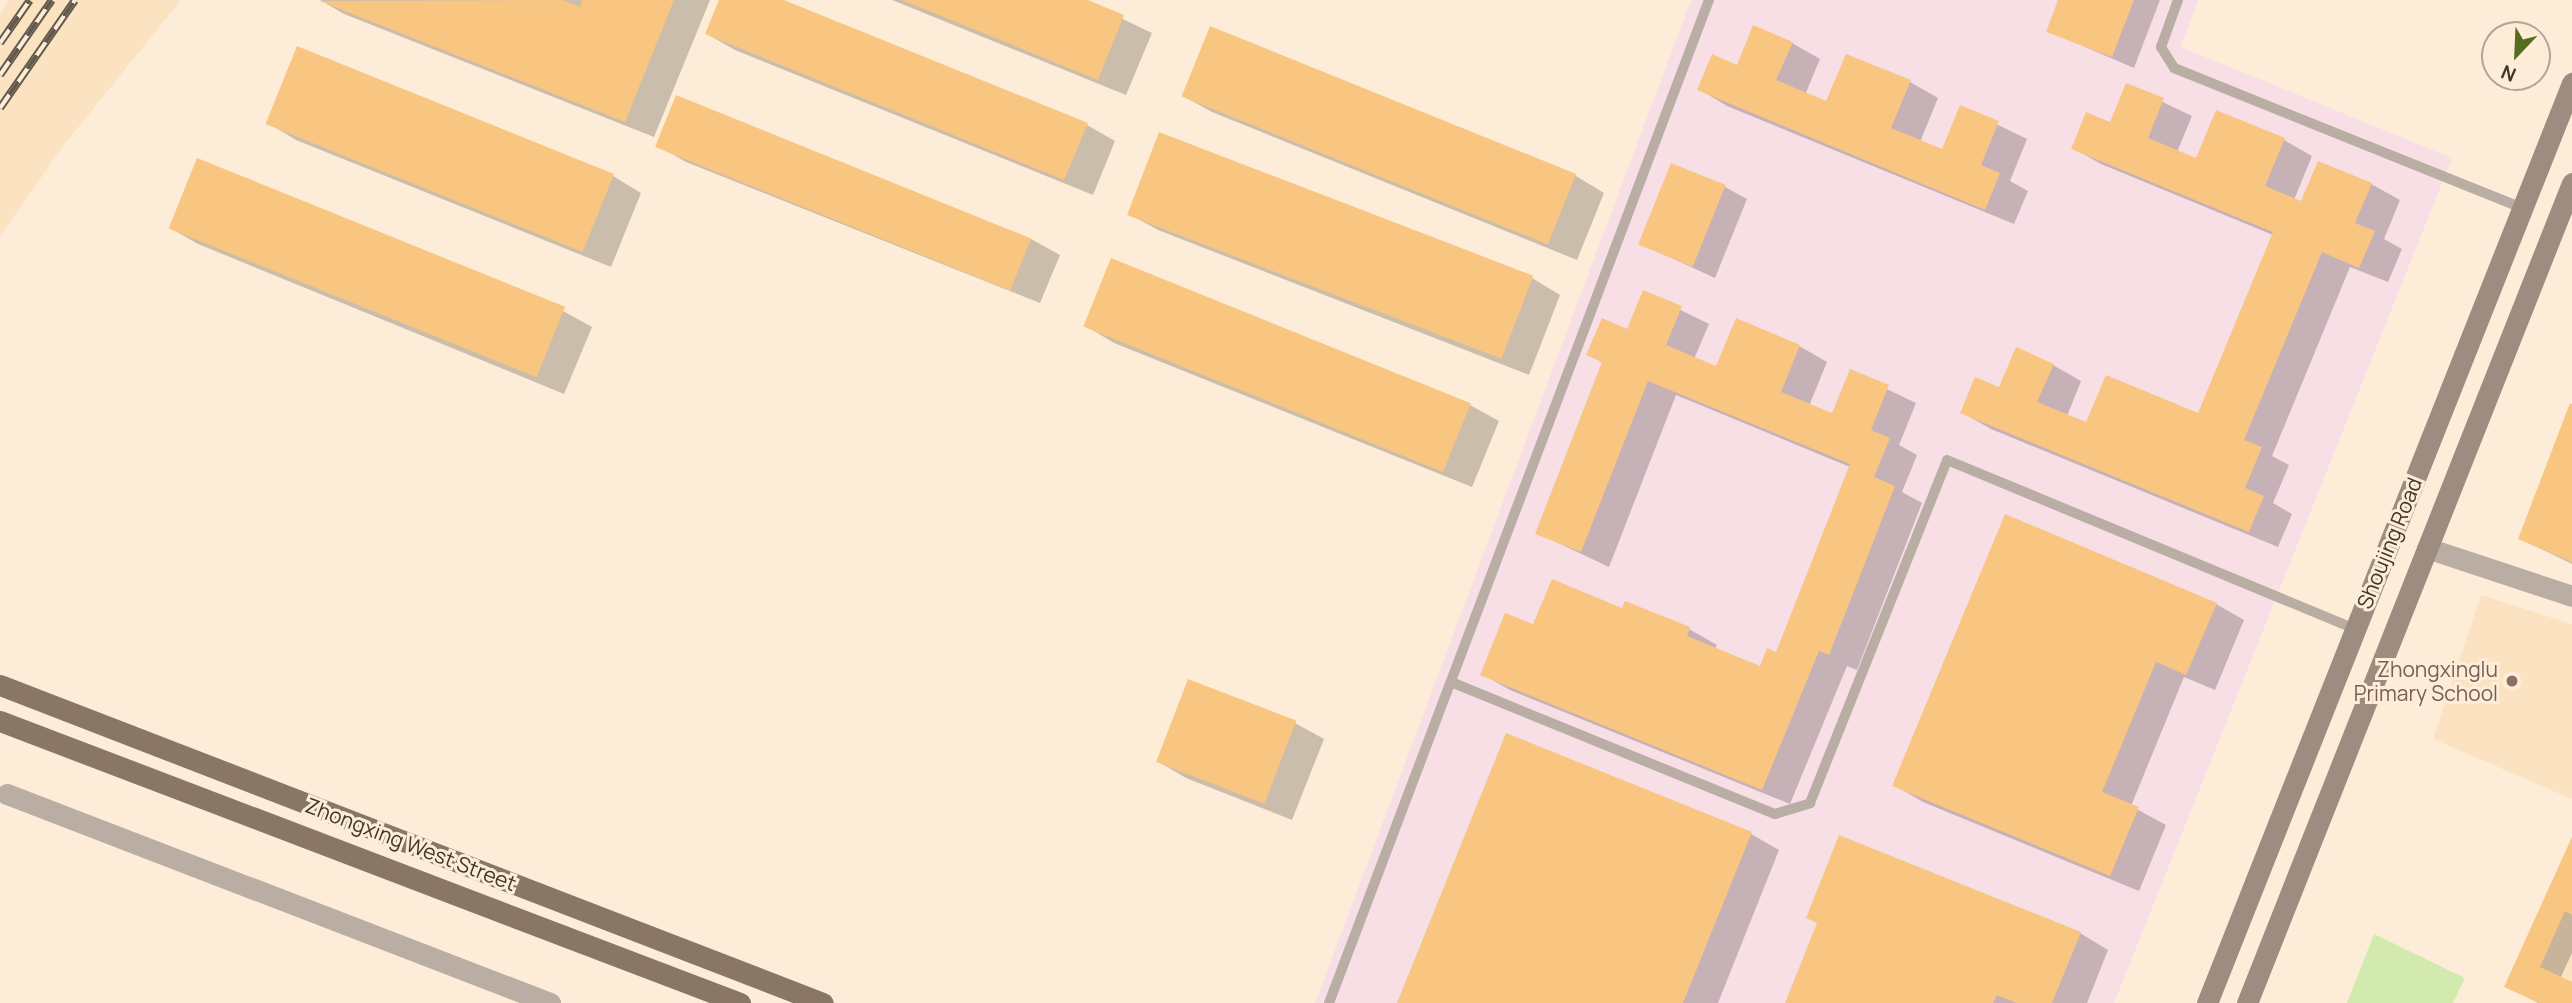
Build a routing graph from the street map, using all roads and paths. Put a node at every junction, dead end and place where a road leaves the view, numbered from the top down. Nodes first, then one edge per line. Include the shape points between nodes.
1 (1709, 0) edge
2 (2178, 0) edge
3 (2572, 83) edge
4 (2572, 183) edge
5 (2522, 208) junction
6 (2427, 548) junction
7 (2572, 596) edge
8 (2356, 629) junction
9 (1451, 682) junction
10 (0, 685) edge
11 (0, 721) edge
12 (3, 794) edge
13 (550, 1003) edge
14 (740, 1003) edge
15 (823, 1003) edge
16 (1329, 1003) edge
17 (2207, 1003) edge
18 (2247, 1003) edge

1 - 9 lane
2 - 5 lane via 2161,47 2174,68
3 - 5 main road, Shoujing Road
4 - 6 main road, Shoujing Road
5 - 8 main road, Shoujing Road
6 - 7 street
6 - 18 main road, Shoujing Road
8 - 9 lane via 1947,460 1810,803 1775,814
8 - 17 main road, Shoujing Road
9 - 16 lane
10 - 15 main road, Zhongxing West Street
11 - 14 main road, Zhongxing West Street
12 - 13 street

